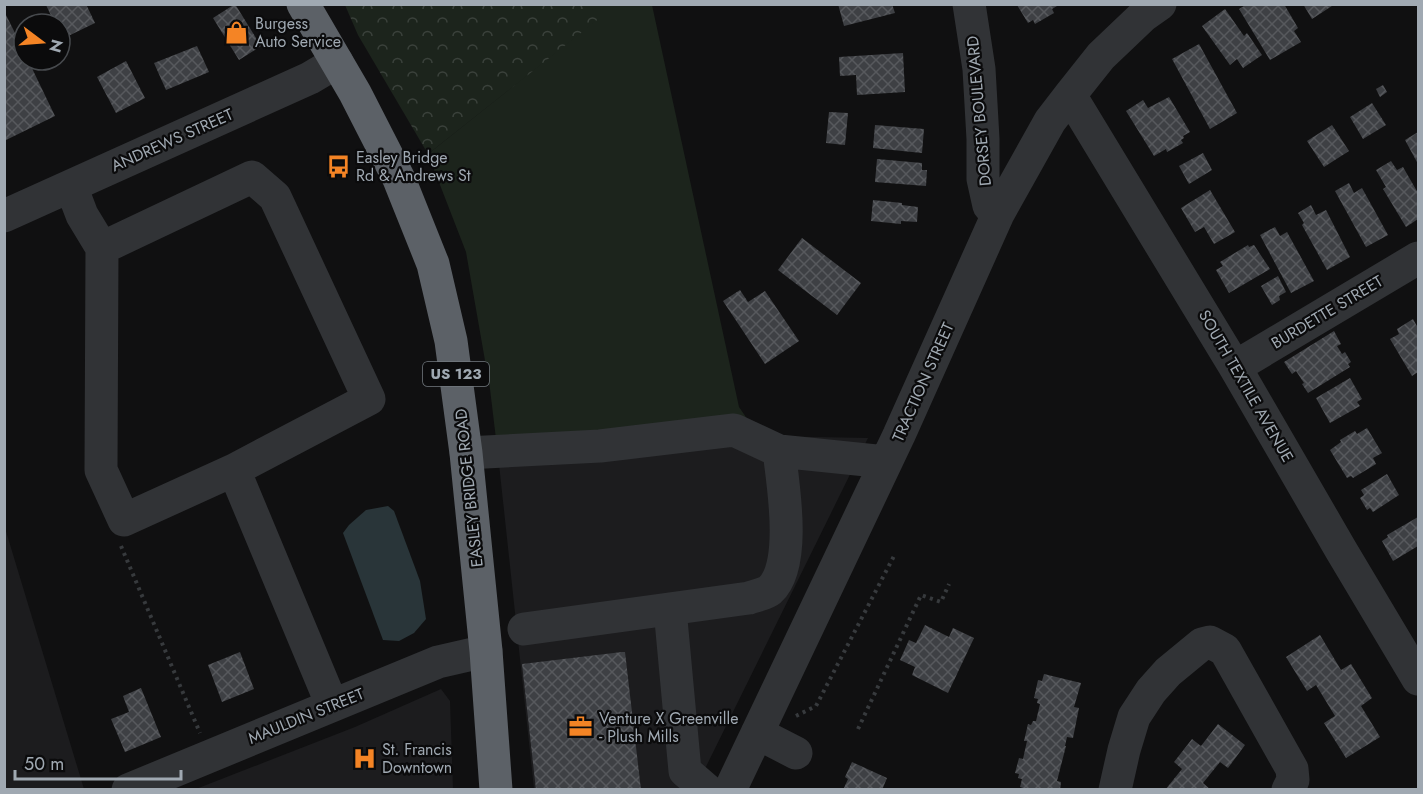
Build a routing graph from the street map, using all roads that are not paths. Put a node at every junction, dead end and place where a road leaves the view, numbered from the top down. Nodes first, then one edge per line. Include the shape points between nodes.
1 (303, 4) edge
2 (969, 4) edge
3 (1160, 4) edge
4 (337, 62) junction
5 (1070, 95) junction
6 (70, 186) junction
7 (998, 214) junction
8 (4, 216) edge
9 (102, 248) junction
10 (1419, 258) edge
11 (1235, 366) junction
12 (779, 451) junction
13 (466, 453) junction
14 (886, 462) junction
15 (234, 470) junction
16 (670, 609) junction
17 (524, 629) dead end
18 (486, 651) junction
19 (1419, 679) edge
20 (332, 705) junction
21 (757, 733) junction
22 (796, 753) dead end
23 (128, 789) edge
24 (496, 789) edge
25 (707, 789) edge
26 (730, 789) edge
27 (1116, 789) edge
28 (1288, 789) edge

1 - 4 highway, EASLEY BRIDGE ROAD / US 123
2 - 7 street, DORSEY BOULEVARD via 979,69 983,179 989,206
3 - 5 street, TRACTION STREET via 1101,56
4 - 6 street, ANDREWS STREET via 310,78
4 - 13 highway, EASLEY BRIDGE ROAD / US 123 via 399,179 433,264 451,341
5 - 7 street, TRACTION STREET via 1050,121
5 - 11 street, SOUTH TEXTILE AVENUE
6 - 8 street, ANDREWS STREET
6 - 9 street
7 - 14 street, TRACTION STREET
9 - 15 street via 101,470 124,520
9 - 15 street via 252,177 275,197 369,399
10 - 11 street, BURDETTE STREET
11 - 19 street, SOUTH TEXTILE AVENUE
12 - 13 street via 734,430 600,446
12 - 14 street
12 - 16 street via 786,544 780,575 769,591 749,598
13 - 18 highway, EASLEY BRIDGE ROAD / US 123
14 - 21 street, TRACTION STREET
15 - 20 street
16 - 17 street
16 - 25 street via 685,771
18 - 20 street, MAULDIN STREET via 438,662
18 - 24 highway, EASLEY BRIDGE ROAD / US 123
20 - 23 street, MAULDIN STREET
21 - 22 street
21 - 26 street, TRACTION STREET
27 - 28 street via 1134,717 1145,699 1168,672 1202,644 1210,642 1225,650 1292,769 1293,780

